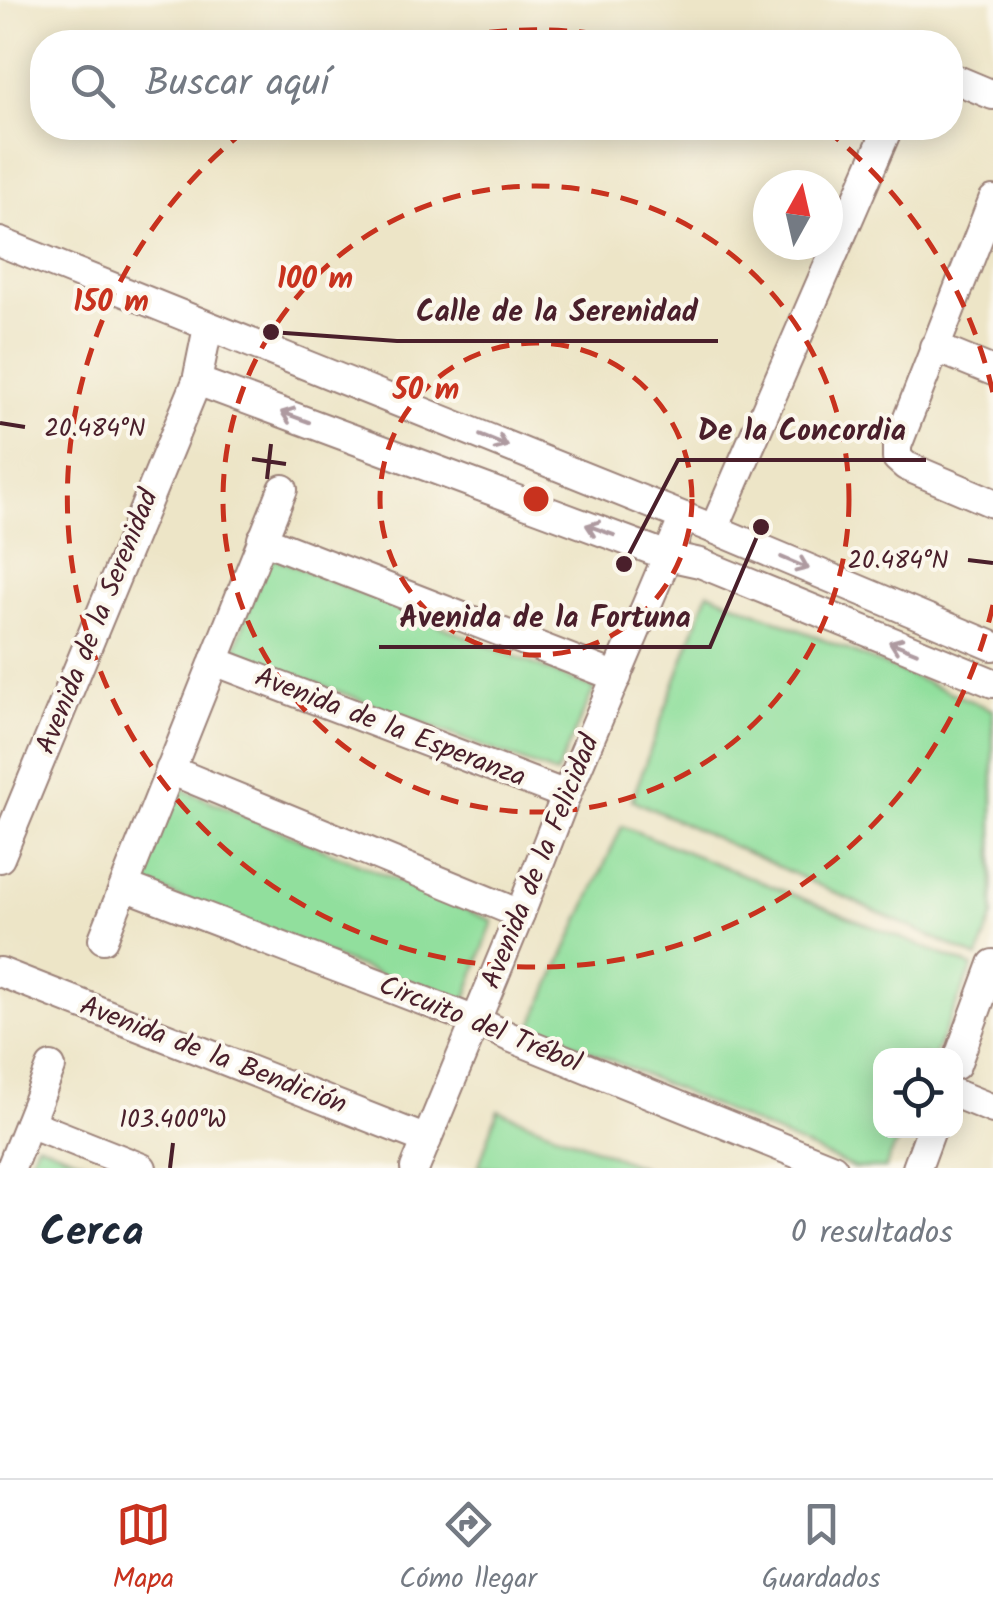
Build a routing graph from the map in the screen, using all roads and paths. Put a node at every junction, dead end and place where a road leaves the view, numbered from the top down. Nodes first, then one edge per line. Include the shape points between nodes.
1 (963, 83) edge
2 (993, 96) edge
3 (883, 140) edge
4 (993, 200) edge
5 (987, 234) edge
6 (0, 242) edge
7 (208, 327) junction
8 (934, 347) junction
9 (993, 371) edge
10 (197, 381) junction
11 (283, 489) dead end
12 (993, 503) edge
13 (684, 517) junction
14 (714, 529) junction
15 (262, 540) junction
16 (668, 556) junction
17 (993, 646) edge
18 (214, 661) junction
19 (618, 677) junction
20 (993, 684) edge
21 (170, 770) junction
22 (566, 795) junction
23 (0, 858) edge
24 (125, 886) junction
25 (520, 914) junction
26 (103, 939) dead end
27 (993, 964) edge
28 (0, 972) edge
29 (476, 1021) junction
30 (962, 1048) edge
31 (52, 1067) dead end
32 (963, 1097) edge
33 (993, 1109) edge
34 (29, 1123) junction
35 (928, 1138) edge
36 (427, 1140) junction
37 (11, 1168) edge
38 (142, 1168) edge
39 (415, 1168) edge
40 (834, 1168) edge
41 (917, 1168) edge

1 - 2 street
3 - 14 street
4 - 5 street
5 - 8 street
6 - 7 street
7 - 10 street, Avenida de la Serenidad
7 -> 13 street
8 - 9 street
8 - 12 street via 897,458
16 -> 10 street
10 - 23 street, Avenida de la Serenidad
11 - 15 street
13 - 14 street
13 - 16 street, Avenida de la Felicidad
14 -> 17 street
15 - 18 street
15 - 19 street
16 - 19 street, Avenida de la Felicidad
20 -> 16 street
18 - 21 street
18 - 22 street, Avenida de la Esperanza
19 - 22 street, Avenida de la Felicidad
21 - 24 street
21 - 25 street
22 - 25 street, Avenida de la Felicidad
24 - 26 street
24 - 29 street, Circuito del Trébol
25 - 29 street, Avenida de la Felicidad
27 - 30 street
28 - 36 street, Avenida de la Bendición
29 - 36 street, Avenida de la Felicidad
29 - 40 street, Circuito del Trébol
31 - 34 street
32 - 33 street
34 - 37 street
34 - 38 street
35 - 41 street
36 - 39 street, Avenida de la Felicidad

